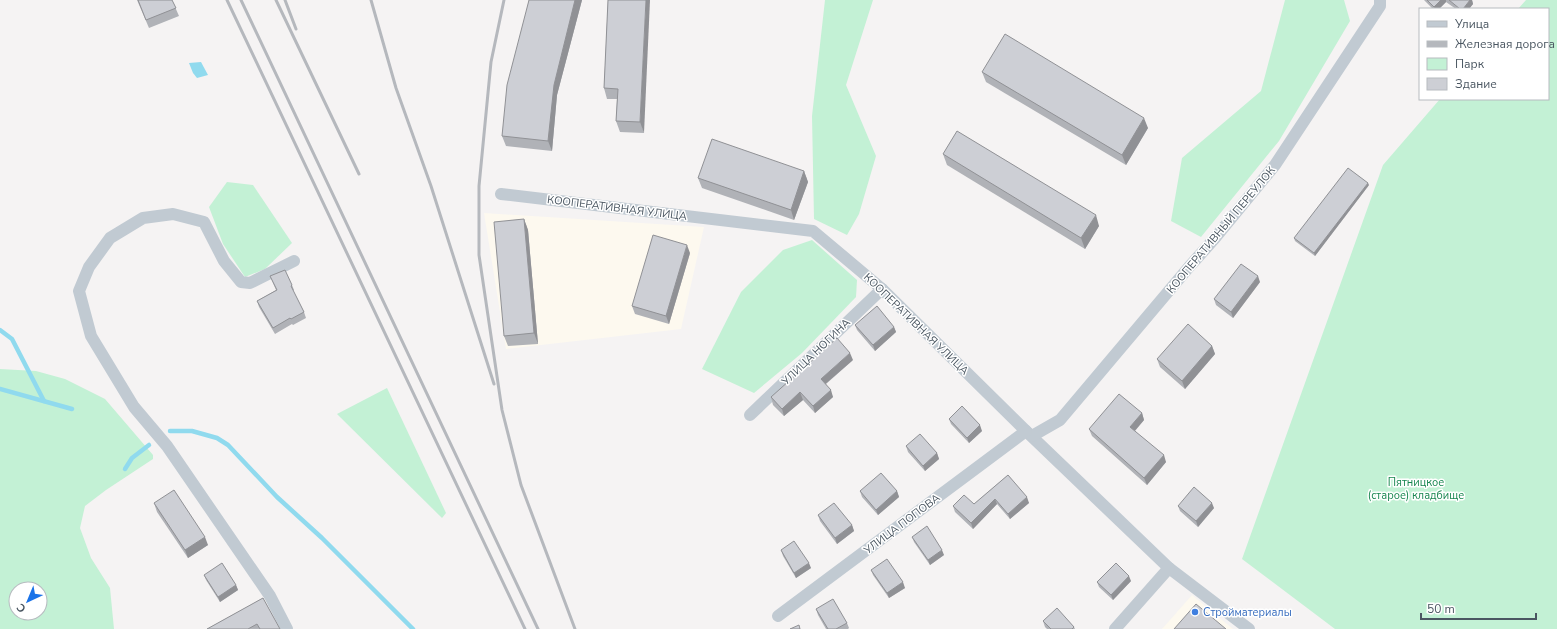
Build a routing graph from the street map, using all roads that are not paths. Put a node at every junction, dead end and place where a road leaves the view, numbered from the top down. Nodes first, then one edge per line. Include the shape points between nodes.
1 (1380, 0) edge
2 (501, 194) dead end
3 (294, 261) dead end
4 (882, 289) junction
5 (750, 415) dead end
6 (1029, 434) junction
7 (1169, 568) junction
8 (778, 616) dead end
9 (287, 629) edge
10 (1116, 629) edge
11 (1249, 629) edge

1 - 6 street, КООПЕРАТИВНЫЙ ПЕРЕУЛОК via 1380,6 1275,165 1060,420
2 - 4 street, КООПЕРАТИВНАЯ УЛИЦА via 813,231
3 - 9 street via 250,284 241,282 224,261 204,222 173,214 143,218 110,238 89,267 79,291 91,336 134,407 172,452 270,596
4 - 5 street, УЛИЦА НОГИНА
4 - 6 street, КООПЕРАТИВНАЯ УЛИЦА
6 - 7 street, КООПЕРАТИВНАЯ УЛИЦА
6 - 8 street, УЛИЦА ПОПОВА
7 - 10 street
7 - 11 street, КООПЕРАТИВНАЯ УЛИЦА

